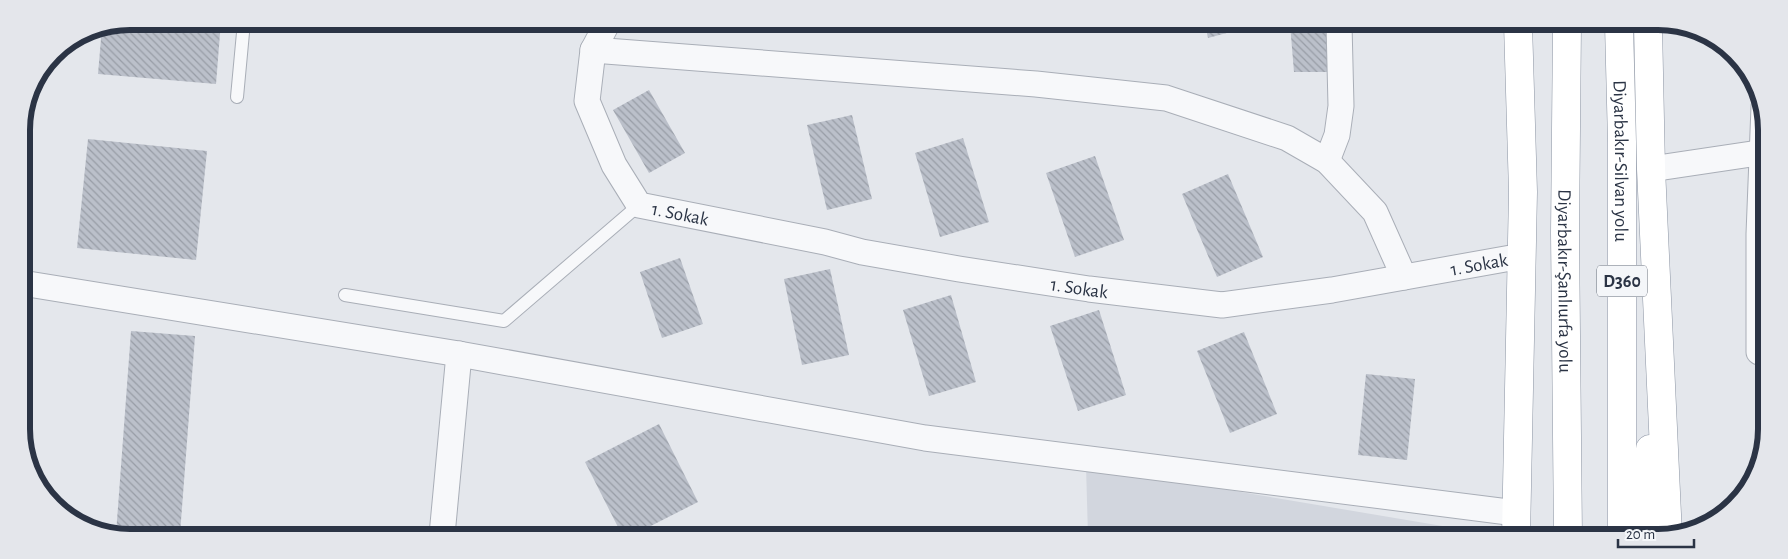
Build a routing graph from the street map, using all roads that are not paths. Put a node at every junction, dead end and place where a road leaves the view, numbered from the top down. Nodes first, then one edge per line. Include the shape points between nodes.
1 (243, 30) edge
2 (604, 30) edge
3 (1339, 30) edge
4 (1518, 30) edge
5 (1567, 30) edge
6 (1619, 30) edge
7 (1648, 30) edge
8 (593, 50) junction
9 (237, 97) dead end
10 (1758, 153) edge
11 (1327, 161) junction
12 (1651, 169) junction
13 (639, 205) junction
14 (1522, 256) junction
15 (1404, 277) junction
16 (30, 284) edge
17 (345, 294) dead end
18 (1659, 336) junction
19 (459, 354) junction
20 (1518, 405) junction
21 (1516, 525) edge
22 (443, 529) edge
23 (1531, 529) edge
24 (1568, 529) edge
25 (1622, 529) edge
26 (1644, 529) edge
27 (1668, 529) edge

1 - 9 lane
2 - 8 street
3 - 11 street via 1341,106 1337,135
4 - 14 highway
5 - 24 highway, Diyarbakır-Şanlıurfa yolu
6 - 25 highway, Diyarbakır-Silvan yolu / D360
7 - 12 highway
8 - 11 street via 1166,98 1287,138
8 - 13 street via 586,102 614,165
10 - 12 street
11 - 15 street via 1375,212
12 - 18 highway
13 - 15 street, 1. Sokak via 949,267 1222,305
13 - 17 lane via 504,321
14 - 15 street, 1. Sokak
14 - 20 highway
16 - 19 street
18 - 26 highway
18 - 27 highway
19 - 21 street via 925,438
19 - 22 street
20 - 21 highway
20 - 23 highway

